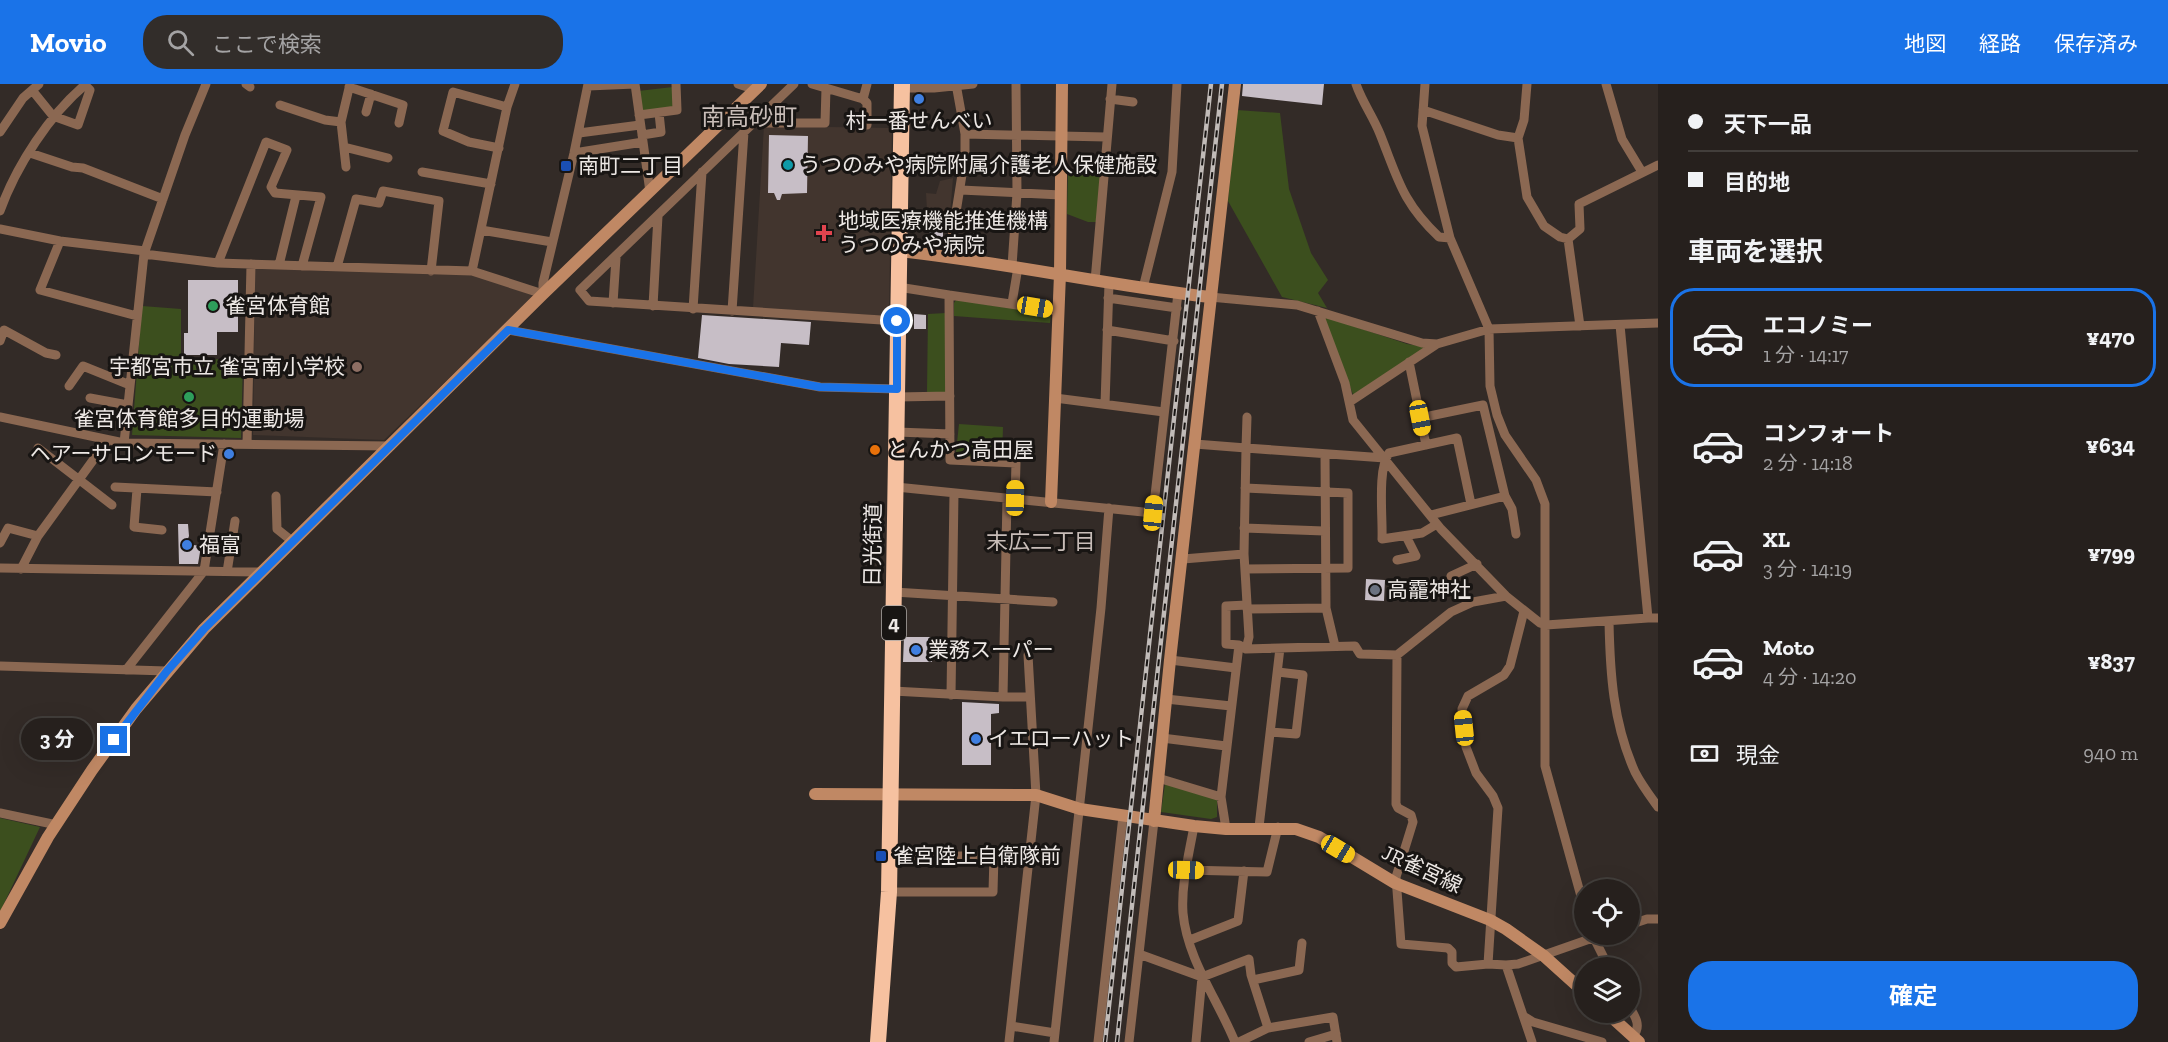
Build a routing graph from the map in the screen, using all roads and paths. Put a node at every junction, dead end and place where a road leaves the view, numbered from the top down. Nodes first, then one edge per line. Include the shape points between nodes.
1 (85, 84) edge
2 (206, 84) edge
3 (515, 84) edge
4 (635, 84) edge
5 (676, 84) edge
6 (738, 84) edge
7 (794, 84) edge
8 (812, 84) edge
9 (867, 84) edge
10 (973, 84) edge
11 (1016, 84) edge
12 (1062, 84) edge
13 (1112, 84) edge
14 (1177, 84) edge
15 (1235, 84) edge
16 (1356, 84) edge
17 (1425, 84) edge
18 (1527, 84) edge
19 (1606, 84) edge
20 (588, 85) edge
21 (956, 85) edge
22 (349, 86) edge
23 (902, 86) edge
24 (35, 87) edge
25 (758, 87) edge
26 (826, 88) junction
27 (371, 94) junction
28 (863, 99) junction
29 (1110, 99) junction
30 (1133, 102) dead end
31 (280, 105) dead end
32 (507, 107) junction
33 (1423, 110) junction
34 (0, 111) edge
35 (366, 112) dead end
36 (659, 113) junction
37 (53, 116) junction
38 (9, 117) junction
39 (341, 122) junction
40 (399, 123) dead end
41 (753, 123) junction
42 (867, 125) dead end
43 (641, 129) junction
44 (0, 132) edge
45 (744, 132) junction
46 (579, 134) junction
47 (965, 134) junction
48 (1016, 134) junction
49 (1062, 137) junction
50 (1106, 137) junction
51 (1518, 138) junction
52 (344, 147) junction
53 (499, 148) junction
54 (30, 153) junction
55 (574, 153) junction
56 (387, 158) dead end
57 (1658, 165) edge
58 (346, 167) dead end
59 (422, 172) dead end
60 (702, 172) junction
61 (1642, 172) junction
62 (491, 184) junction
63 (961, 190) junction
64 (650, 192) junction
65 (1017, 193) junction
66 (1061, 195) junction
67 (296, 196) junction
68 (163, 199) junction
69 (0, 210) edge
70 (658, 216) junction
71 (0, 229) edge
72 (481, 230) junction
73 (1450, 238) junction
74 (1568, 239) junction
75 (60, 241) junction
76 (552, 242) junction
77 (898, 251) junction
78 (144, 253) junction
79 (950, 256) junction
80 (616, 258) junction
81 (218, 263) junction
82 (251, 264) junction
83 (279, 265) junction
84 (302, 266) junction
85 (337, 267) junction
86 (1015, 267) junction
87 (431, 271) junction
88 (472, 271) junction
89 (1060, 274) junction
90 (1095, 281) junction
91 (1109, 283) junction
92 (898, 286) junction
93 (1143, 288) junction
94 (1178, 293) junction
95 (543, 294) junction
96 (949, 295) junction
97 (1210, 297) junction
98 (1108, 298) junction
99 (613, 303) junction
100 (1012, 303) junction
101 (653, 306) junction
102 (1177, 308) junction
103 (693, 309) junction
104 (732, 311) junction
105 (1058, 311) junction
106 (1318, 311) junction
107 (137, 316) junction
108 (897, 321) junction
109 (1658, 323) edge
110 (1620, 325) junction
111 (2, 326) edge
112 (1580, 326) junction
113 (1489, 329) junction
114 (508, 330) junction
115 (1107, 330) junction
116 (0, 341) edge
117 (1174, 341) junction
118 (1437, 344) junction
119 (56, 355) dead end
120 (1409, 362) junction
121 (130, 385) junction
122 (69, 386) dead end
123 (897, 393) junction
124 (950, 396) junction
125 (90, 398) dead end
126 (1055, 398) junction
127 (1350, 400) junction
128 (1105, 404) junction
129 (128, 405) junction
130 (1164, 412) junction
131 (0, 417) edge
132 (1247, 417) dead end
133 (1420, 418) junction
134 (897, 432) junction
135 (950, 434) junction
136 (107, 441) junction
137 (124, 443) junction
138 (224, 444) junction
139 (247, 444) junction
140 (1195, 444) junction
141 (1426, 445) junction
142 (391, 446) junction
143 (1246, 447) junction
144 (38, 448) dead end
145 (1325, 454) junction
146 (1385, 458) junction
147 (79, 479) junction
148 (896, 487) junction
149 (115, 488) dead end
150 (1245, 488) junction
151 (137, 489) junction
152 (217, 492) junction
153 (1324, 492) junction
154 (954, 493) junction
155 (276, 495) dead end
156 (1505, 496) junction
157 (1011, 498) junction
158 (1051, 502) junction
159 (1472, 504) junction
160 (112, 505) dead end
161 (1109, 508) junction
162 (1431, 515) junction
163 (235, 521) dead end
164 (1437, 524) junction
165 (1244, 528) junction
166 (162, 530) dead end
167 (1324, 531) junction
168 (1516, 534) dead end
169 (38, 536) junction
170 (1406, 536) junction
171 (292, 541) junction
172 (0, 543) edge
173 (1244, 554) junction
174 (1183, 559) junction
175 (1397, 560) dead end
176 (1477, 564) junction
177 (0, 568) edge
178 (21, 569) junction
179 (1245, 569) junction
180 (1324, 570) junction
181 (204, 571) junction
182 (226, 572) junction
183 (260, 572) junction
184 (1451, 576) dead end
185 (894, 592) junction
186 (953, 595) junction
187 (1506, 596) junction
188 (1005, 599) junction
189 (1053, 602) dead end
190 (1247, 607) junction
191 (1326, 608) junction
192 (1524, 611) junction
193 (1653, 618) edge
194 (1609, 621) junction
195 (1546, 625) junction
196 (1335, 646) junction
197 (1243, 647) junction
198 (1280, 648) junction
199 (1028, 655) dead end
200 (1397, 655) junction
201 (1170, 660) junction
202 (0, 666) edge
203 (1236, 668) junction
204 (126, 670) junction
205 (167, 671) junction
206 (1278, 672) junction
207 (892, 691) junction
208 (951, 695) junction
209 (1003, 697) junction
210 (1029, 697) junction
211 (1166, 699) junction
212 (1231, 706) junction
213 (1270, 732) junction
214 (1162, 738) junction
215 (1226, 746) junction
216 (1158, 778) junction
217 (815, 794) dead end
218 (890, 794) junction
219 (1036, 795) junction
220 (1221, 797) junction
221 (1658, 807) edge
222 (1080, 809) junction
223 (0, 813) edge
224 (1122, 816) junction
225 (1154, 820) junction
226 (57, 825) junction
227 (1194, 826) junction
228 (1259, 827) junction
229 (1278, 827) junction
230 (1226, 829) junction
231 (994, 855) junction
232 (1029, 855) junction
233 (889, 857) junction
234 (1186, 870) junction
235 (1244, 871) junction
236 (1576, 879) edge
237 (1395, 883) junction
238 (889, 891) junction
239 (1658, 919) edge
240 (1490, 920) junction
241 (1640, 922) edge
242 (0, 923) edge
243 (1190, 940) junction
244 (1302, 943) dead end
245 (1574, 944) edge
246 (1138, 954) junction
247 (1544, 956) junction
248 (1488, 963) junction
249 (1506, 965) junction
250 (1202, 976) junction
251 (1253, 980) junction
252 (1574, 983) edge
253 (1525, 1017) junction
254 (1618, 1023) edge
255 (1638, 1023) edge
256 (1011, 1026) junction
257 (1268, 1028) junction
258 (1054, 1037) edge
259 (1336, 1038) edge
260 (1636, 1039) edge
261 (878, 1042) edge
262 (1009, 1042) edge
263 (1098, 1042) edge
264 (1129, 1042) edge
265 (1196, 1042) edge
266 (1237, 1042) edge
267 (1310, 1042) edge
268 (1532, 1042) edge
269 (1602, 1042) edge

1 - 37 street
1 - 37 street via 90,90 78,125
2 - 68 street
3 - 32 street
4 - 20 street
4 - 43 street
5 - 36 street via 677,110
6 - 25 street
7 - 41 street
8 - 26 street
9 - 28 street
10 - 21 street
11 - 48 street
12 - 49 street
13 - 29 street
14 - 93 street via 1172,172
15 - 97 street
16 - 73 street via 1361,101 1380,132 1403,194 1419,218 1439,237
17 - 33 street
18 - 51 street
19 - 61 street via 1623,139
20 - 46 street
21 - 23 street
21 - 47 street
22 - 27 street
22 - 39 street
23 - 77 highway, 日光街道 / 4
24 - 37 street
24 - 38 street
25 - 64 street
26 - 28 street
26 - 41 street via 825,123
27 - 35 street
27 - 40 street via 404,105
28 - 42 street via 867,103
29 - 30 street
29 - 50 street
31 - 39 street
32 - 53 street
32 - 53 street via 453,92 443,131
33 - 51 street
33 - 73 street via 1422,126
34 - 38 street
36 - 43 street
36 - 43 street via 661,132
37 - 54 street
38 - 44 street
39 - 52 street
41 - 45 street
43 - 46 street
43 - 55 street
43 - 64 street
45 - 60 street
45 - 104 street
46 - 55 street
47 - 48 street
47 - 63 street
48 - 49 street
48 - 65 street
49 - 50 street
49 - 66 street
50 - 90 street
51 - 74 street via 1529,201 1544,226
52 - 56 street
52 - 58 street
53 - 62 street
54 - 68 street via 83,168
54 - 69 street
55 - 76 street
57 - 61 street
59 - 62 street
60 - 70 street
60 - 103 street
61 - 74 street via 1579,204 1580,230
62 - 72 street
63 - 65 street
63 - 79 street
64 - 95 street
65 - 66 street
65 - 86 street
66 - 89 street
67 - 81 street via 275,193 271,187 287,150 266,142
67 - 83 street
67 - 84 street via 321,197
68 - 78 street
70 - 80 street
70 - 101 street
71 - 75 street
72 - 76 street
72 - 88 street
73 - 113 street
74 - 112 street
75 - 78 street
75 - 107 street via 40,290
76 - 95 street
77 - 79 street
77 - 92 highway, 日光街道 / 4
78 - 81 street
78 - 107 street
79 - 86 street
80 - 99 street
80 - 99 street via 580,290 589,301
81 - 82 street
82 - 83 street
82 - 139 street
83 - 84 street
84 - 85 street
85 - 87 street
85 - 87 street via 356,199 379,203 383,191 439,201
86 - 89 street
86 - 100 street
87 - 88 street
88 - 95 street
89 - 90 street
89 - 105 street
90 - 91 street
91 - 93 street
91 - 98 street
92 - 96 street
92 - 108 highway, 日光街道 / 4
93 - 94 street
94 - 97 street
94 - 102 street
95 - 114 street
96 - 100 street
96 - 124 street
97 - 106 street via 1298,305
97 - 140 street
98 - 102 street
98 - 115 street
99 - 101 street
100 - 105 street
101 - 103 street
102 - 117 street
103 - 104 street
104 - 108 street
105 - 126 street
106 - 118 street via 1422,343
106 - 127 street
107 - 121 street
108 - 123 highway, 日光街道 / 4
109 - 110 street
110 - 112 street
110 - 193 street
111 - 116 street
111 - 119 street
112 - 113 street
113 - 118 street
113 - 195 street via 1490,386 1497,415 1505,435 1536,480 1545,504
114 - 123 street via 820,387
114 - 142 street
115 - 117 street
115 - 128 street
117 - 130 street
118 - 120 street
120 - 127 street
120 - 133 street
121 - 122 street via 83,366
121 - 129 street
123 - 124 street
123 - 134 highway, 日光街道 / 4
124 - 135 street
125 - 129 street
126 - 128 street
126 - 158 street
127 - 146 street via 1353,420
128 - 130 street
129 - 137 street
130 - 161 street via 1153,513
131 - 136 street
132 - 143 street
133 - 141 street
133 - 156 street via 1483,405
134 - 135 street
134 - 148 highway, 日光街道 / 4
135 - 157 street via 950,460 1016,463
136 - 137 street
136 - 147 street
137 - 138 street
138 - 139 street
138 - 152 street
139 - 142 street
140 - 143 street
140 - 174 street
141 - 146 street via 1389,453
141 - 159 street via 1457,438
142 - 171 street
143 - 145 street
143 - 150 street
144 - 147 street
145 - 146 street
145 - 153 street
146 - 162 street
146 - 170 street via 1382,539
147 - 160 street
147 - 169 street
148 - 154 street
148 - 185 highway, 日光街道 / 4
149 - 151 street
150 - 153 street
150 - 165 street
151 - 152 street
151 - 166 street via 134,527
152 - 181 street
153 - 167 street
153 - 180 street via 1348,494 1348,568
154 - 157 street
154 - 186 street
155 - 171 street via 278,529
156 - 159 street
156 - 168 street via 1512,509
157 - 158 street
157 - 188 street
158 - 161 street
159 - 162 street
161 - 222 street
162 - 164 street
163 - 182 street
164 - 170 street
164 - 176 street
165 - 167 street
165 - 173 street
167 - 180 street
169 - 172 street via 8,528
169 - 178 street
170 - 175 street via 1416,556
171 - 183 street
173 - 174 street
173 - 179 street
174 - 201 street
176 - 184 street
176 - 187 street
177 - 178 street
178 - 181 street
179 - 180 street
179 - 190 street
180 - 191 street
181 - 182 street
181 - 204 street
182 - 183 street
183 - 205 street
185 - 186 street
185 - 207 highway, 日光街道 / 4
186 - 188 street
186 - 208 street
187 - 192 street
187 - 200 street via 1478,600 1451,612
188 - 189 street
188 - 209 street
190 - 191 street
190 - 197 street via 1249,638
190 - 197 street via 1226,606 1226,644
191 - 196 street
192 - 195 street
192 - 240 street via 1510,666 1504,675 1468,696 1462,709 1466,747 1476,773 1498,808
193 - 194 street
194 - 195 street
194 - 221 street via 1615,710 1636,774
195 - 236 street via 1545,766
196 - 198 street
196 - 200 street via 1355,646 1360,654
197 - 198 street
197 - 203 street
198 - 206 street
199 - 210 street
200 - 237 street via 1396,804 1411,815 1413,822
201 - 203 street
201 - 211 street
202 - 204 street
203 - 212 street
204 - 205 street
205 - 226 street via 92,770
206 - 213 street
206 - 213 street via 1303,675 1298,722 1296,734
207 - 208 street
207 - 218 highway, 日光街道 / 4
208 - 209 street
209 - 210 street
210 - 219 street
211 - 212 street
211 - 214 street
212 - 215 street
213 - 228 street
214 - 215 street
214 - 216 street
215 - 220 street
216 - 220 street
216 - 225 street
217 - 218 street, JR雀宮線
218 - 219 street, JR雀宮線
218 - 233 highway, 日光街道 / 4
219 - 222 street, JR雀宮線
219 - 232 street
220 - 230 street
222 - 224 street, JR雀宮線
222 - 258 street
223 - 226 street
224 - 225 street, JR雀宮線
224 - 263 street
225 - 227 street, JR雀宮線
225 - 246 street
226 - 242 street
227 - 230 street, JR雀宮線
227 - 234 street
228 - 229 street, JR雀宮線
228 - 230 street, JR雀宮線
229 - 235 street via 1267,872
229 - 237 street, JR雀宮線 via 1319,837
231 - 232 street
231 - 233 street
231 - 238 street via 993,892
232 - 256 street
233 - 238 highway, 日光街道 / 4
234 - 235 street
234 - 243 street via 1182,910
235 - 243 street via 1238,921
237 - 240 street, JR雀宮線
237 - 248 street via 1401,944 1448,948 1456,967
238 - 261 highway, 日光街道 / 4
239 - 241 street
240 - 247 street, JR雀宮線
240 - 248 street
243 - 250 street
244 - 251 street via 1299,970
245 - 247 street
246 - 250 street
246 - 264 street
247 - 249 street
247 - 252 street, JR雀宮線
248 - 249 street
249 - 253 street
250 - 251 street via 1249,959
250 - 265 street
250 - 266 street
251 - 257 street
253 - 268 street
253 - 269 street
254 - 260 street
255 - 260 street
256 - 258 street
256 - 262 street
257 - 259 street via 1333,1017
257 - 266 street
259 - 267 street

